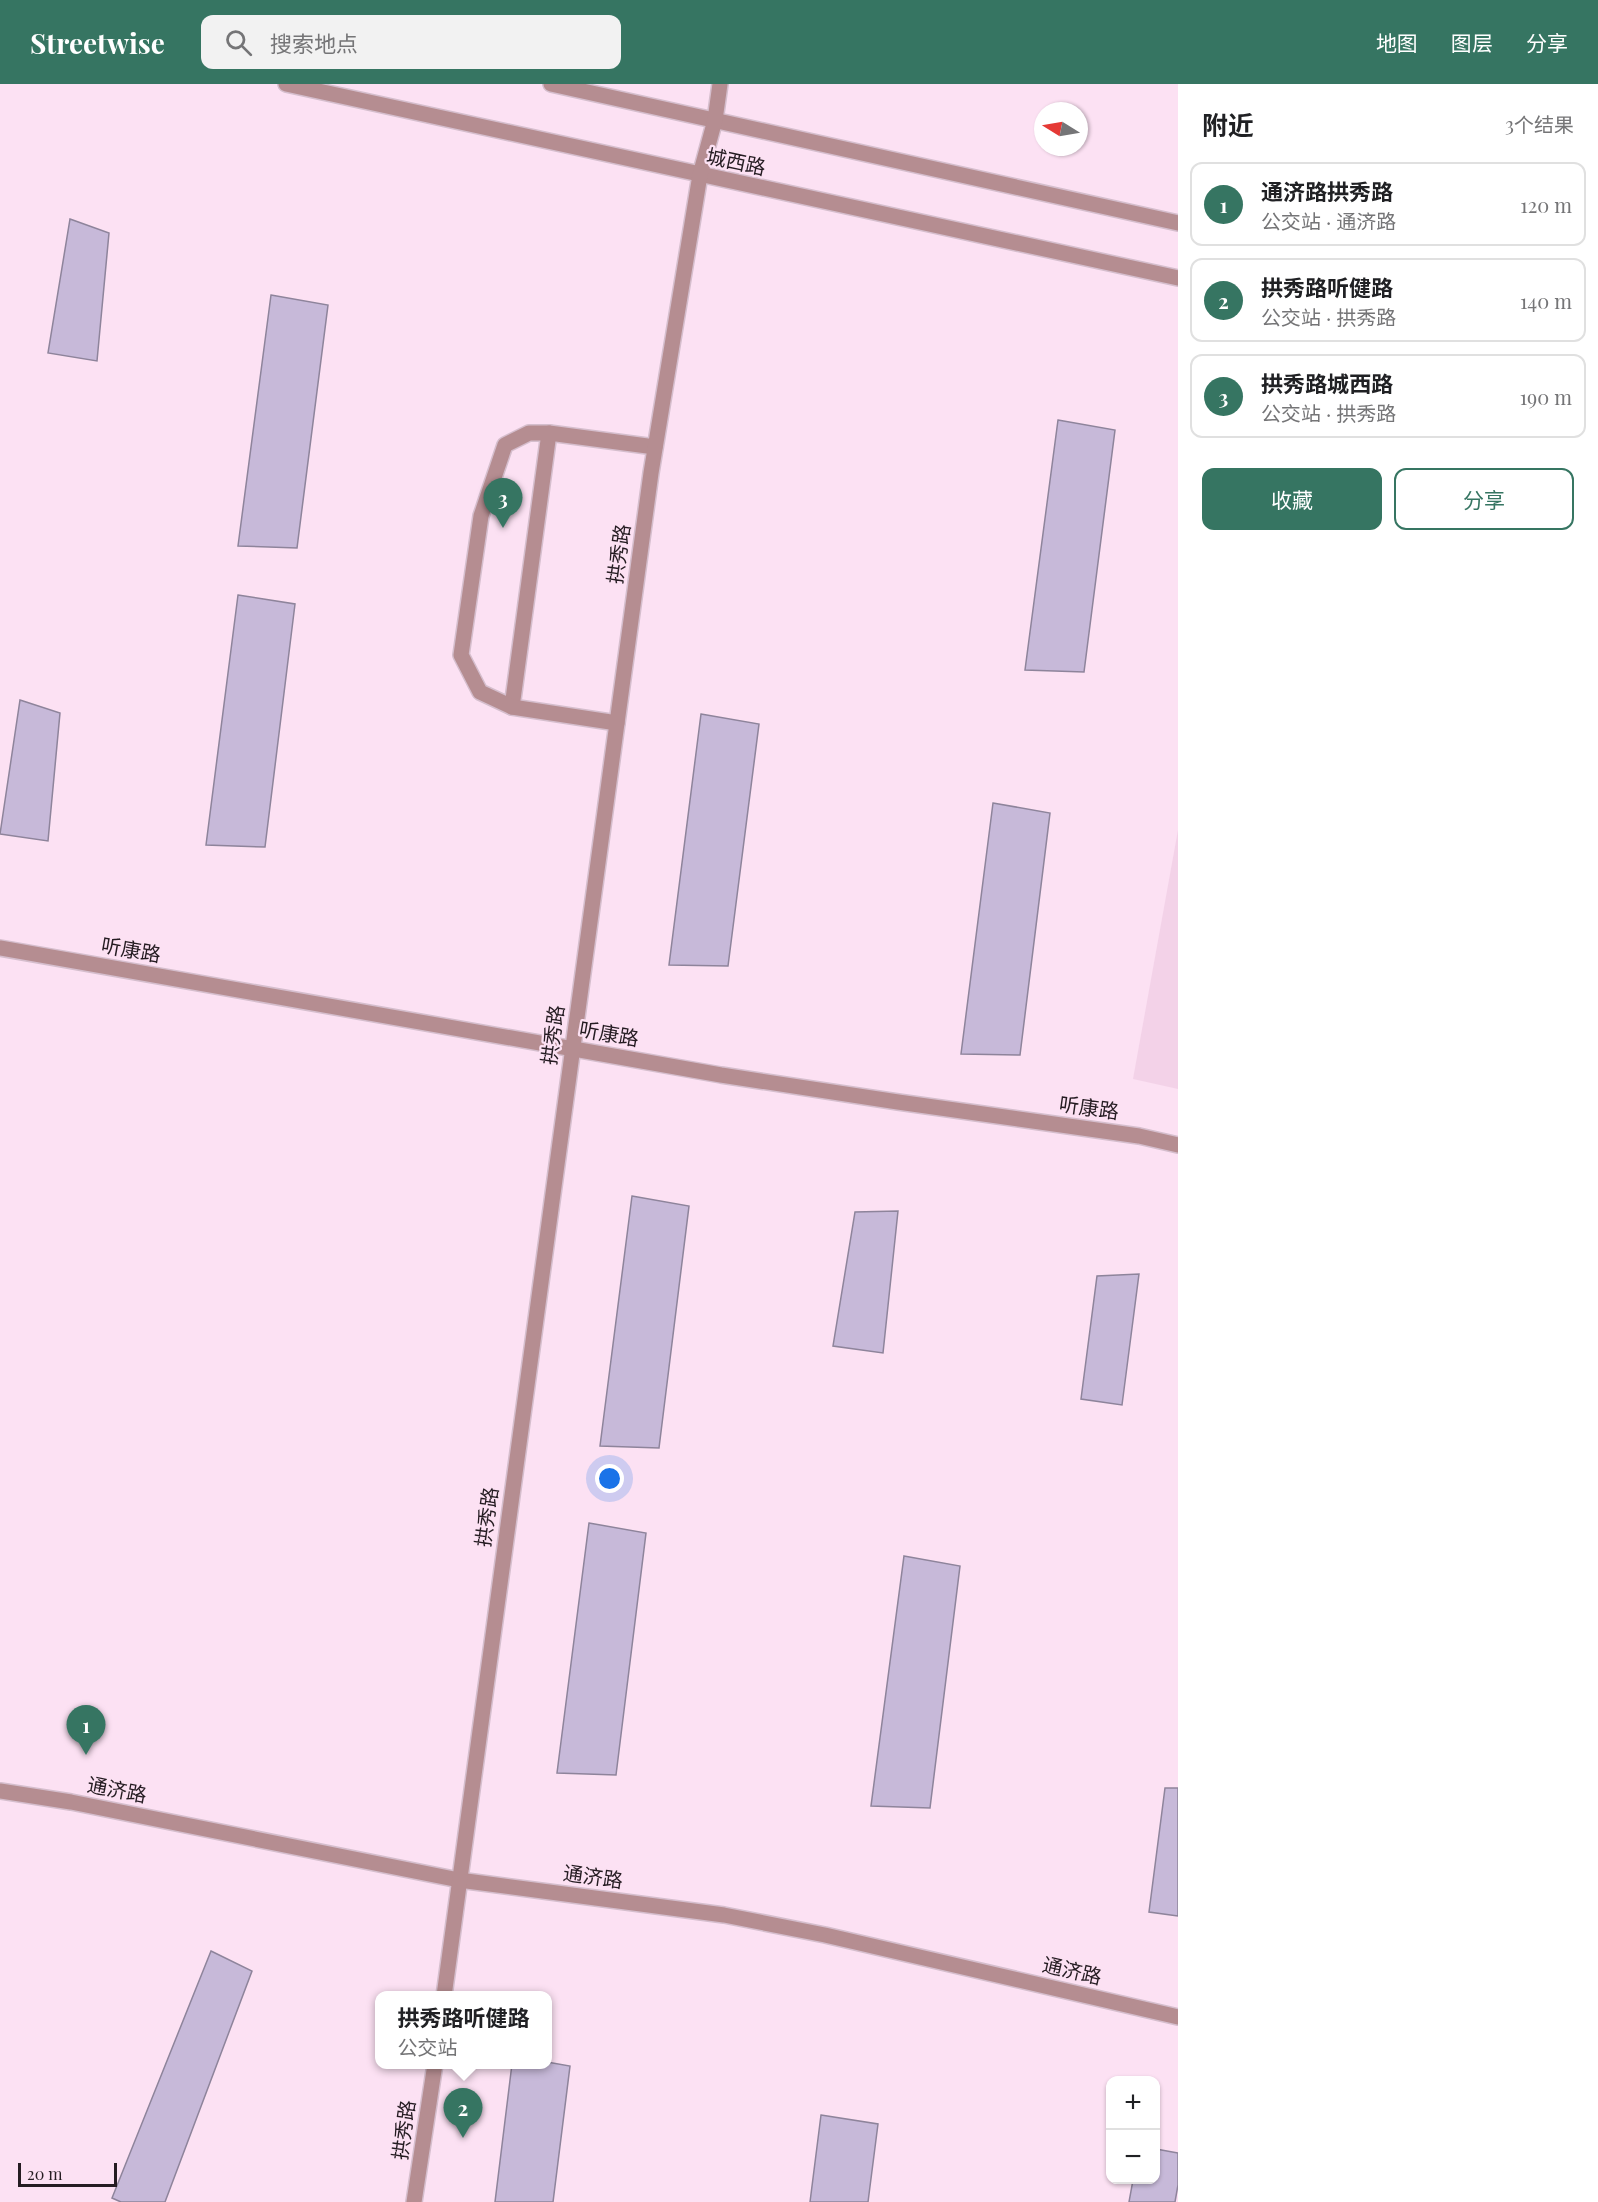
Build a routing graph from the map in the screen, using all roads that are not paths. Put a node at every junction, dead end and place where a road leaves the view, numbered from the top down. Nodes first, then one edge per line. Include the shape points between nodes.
1 (286, 84) edge
2 (551, 84) edge
3 (720, 84) edge
4 (715, 120) junction
5 (700, 176) junction
6 (1178, 223) edge
7 (1178, 278) edge
8 (549, 433) junction
9 (656, 447) junction
10 (512, 707) junction
11 (617, 723) junction
12 (0, 948) edge
13 (572, 1049) junction
14 (1178, 1145) edge
15 (0, 1791) edge
16 (459, 1880) junction
17 (445, 1991) edge
18 (1178, 2017) edge
19 (434, 2069) edge
20 (414, 2202) edge

1 - 5 street, 城西路
2 - 4 street, 城西路
3 - 4 street, 拱秀路
4 - 5 street, 拱秀路
4 - 6 street, 城西路
5 - 7 street, 城西路
5 - 9 street, 拱秀路
8 - 9 street
8 - 10 street
8 - 10 street via 529,433 505,445 480,516 461,655 480,692
9 - 11 street, 拱秀路
10 - 11 street
11 - 13 street, 拱秀路
12 - 13 street, 听康路
13 - 14 street, 听康路
13 - 16 street, 拱秀路
15 - 16 street, 通济路
16 - 17 street, 拱秀路
16 - 18 street, 通济路 via 724,1915
19 - 20 street, 拱秀路

